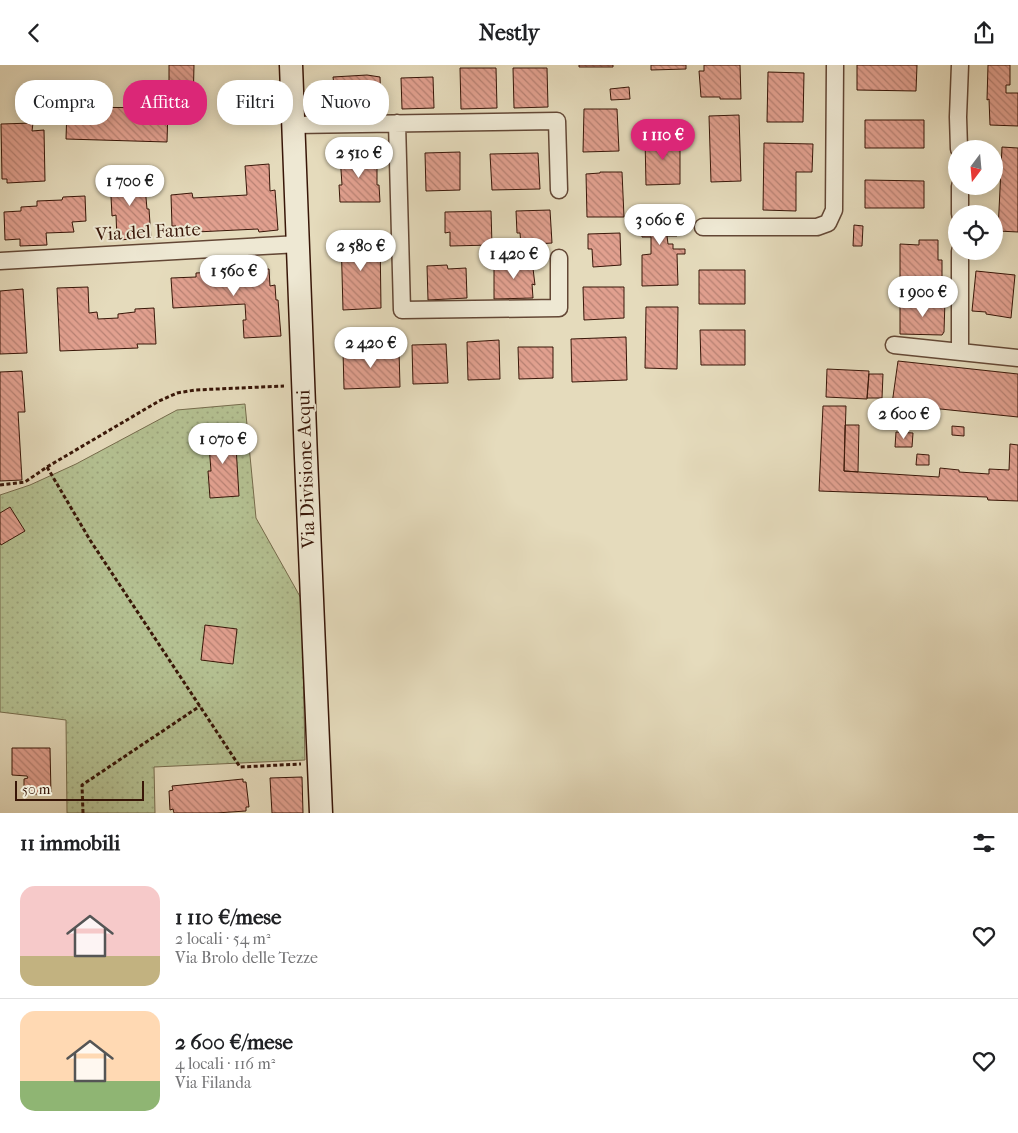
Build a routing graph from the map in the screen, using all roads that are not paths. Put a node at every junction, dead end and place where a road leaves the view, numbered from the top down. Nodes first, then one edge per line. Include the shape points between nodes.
1 (292, 65) edge
2 (835, 65) edge
3 (960, 65) edge
4 (397, 123) junction
5 (294, 125) junction
6 (959, 140) edge
7 (559, 190) dead end
8 (703, 227) dead end
9 (298, 244) junction
10 (560, 258) dead end
11 (960, 260) edge
12 (0, 261) edge
13 (894, 345) dead end
14 (960, 351) junction
15 (1018, 358) edge
16 (321, 813) edge

1 - 5 street, Via Divisione Acqui
2 - 8 street via 834,211 828,223 817,227
3 - 6 street
4 - 5 street
4 - 7 street via 557,121
4 - 10 street via 402,310 559,308
5 - 9 street, Via Divisione Acqui
9 - 12 street, Via del Fante
9 - 16 street, Via Divisione Acqui
11 - 14 street
13 - 14 street
14 - 15 street

